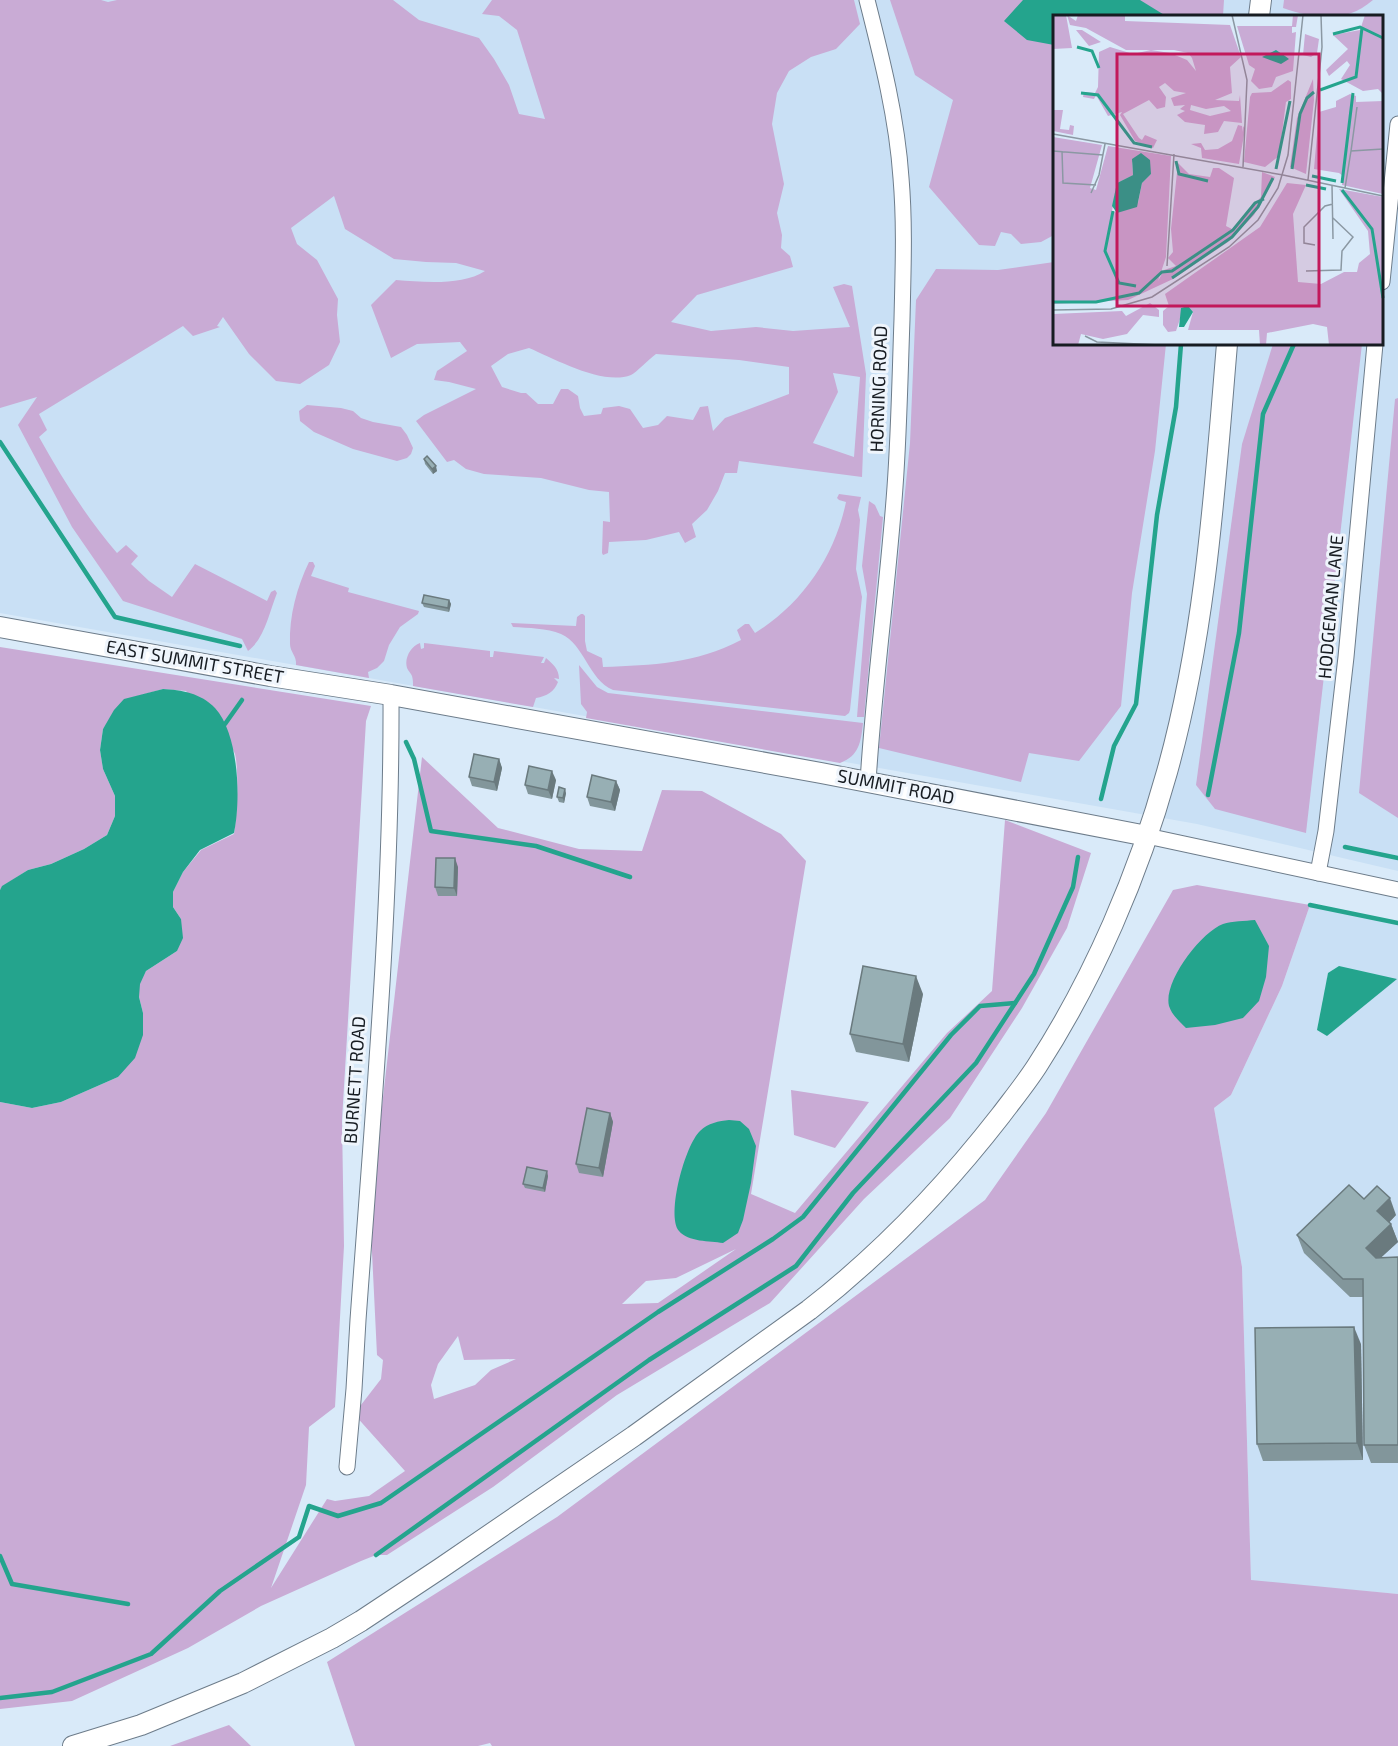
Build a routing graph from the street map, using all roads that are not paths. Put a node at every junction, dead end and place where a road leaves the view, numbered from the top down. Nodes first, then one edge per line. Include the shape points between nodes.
1 (867, 0) edge
2 (1261, 0) edge
3 (1259, 15) edge
4 (1398, 124) edge
5 (1383, 272) edge
6 (1227, 345) edge
7 (1375, 345) edge
8 (0, 627) edge
9 (391, 695) junction
10 (868, 782) junction
11 (1147, 836) junction
12 (1318, 873) junction
13 (1398, 890) edge
14 (347, 1467) dead end
15 (73, 1746) edge

1 - 10 street, HORNING ROAD via 896,127 904,235 895,487
2 - 3 main road
4 - 5 street
6 - 11 main road via 1198,623 1184,700
7 - 12 street, HODGEMAN LANE via 1346,657
8 - 9 main road, EAST SUMMIT STREET
9 - 10 main road, SUMMIT ROAD
9 - 14 street, BURNETT ROAD via 387,890
10 - 11 main road, SUMMIT ROAD
11 - 12 street, SUMMIT ROAD
11 - 15 main road via 1110,930 1063,1023 1029,1077 972,1152 902,1228 836,1289 624,1443 351,1627 211,1697 117,1734
12 - 13 street, SUMMIT ROAD

